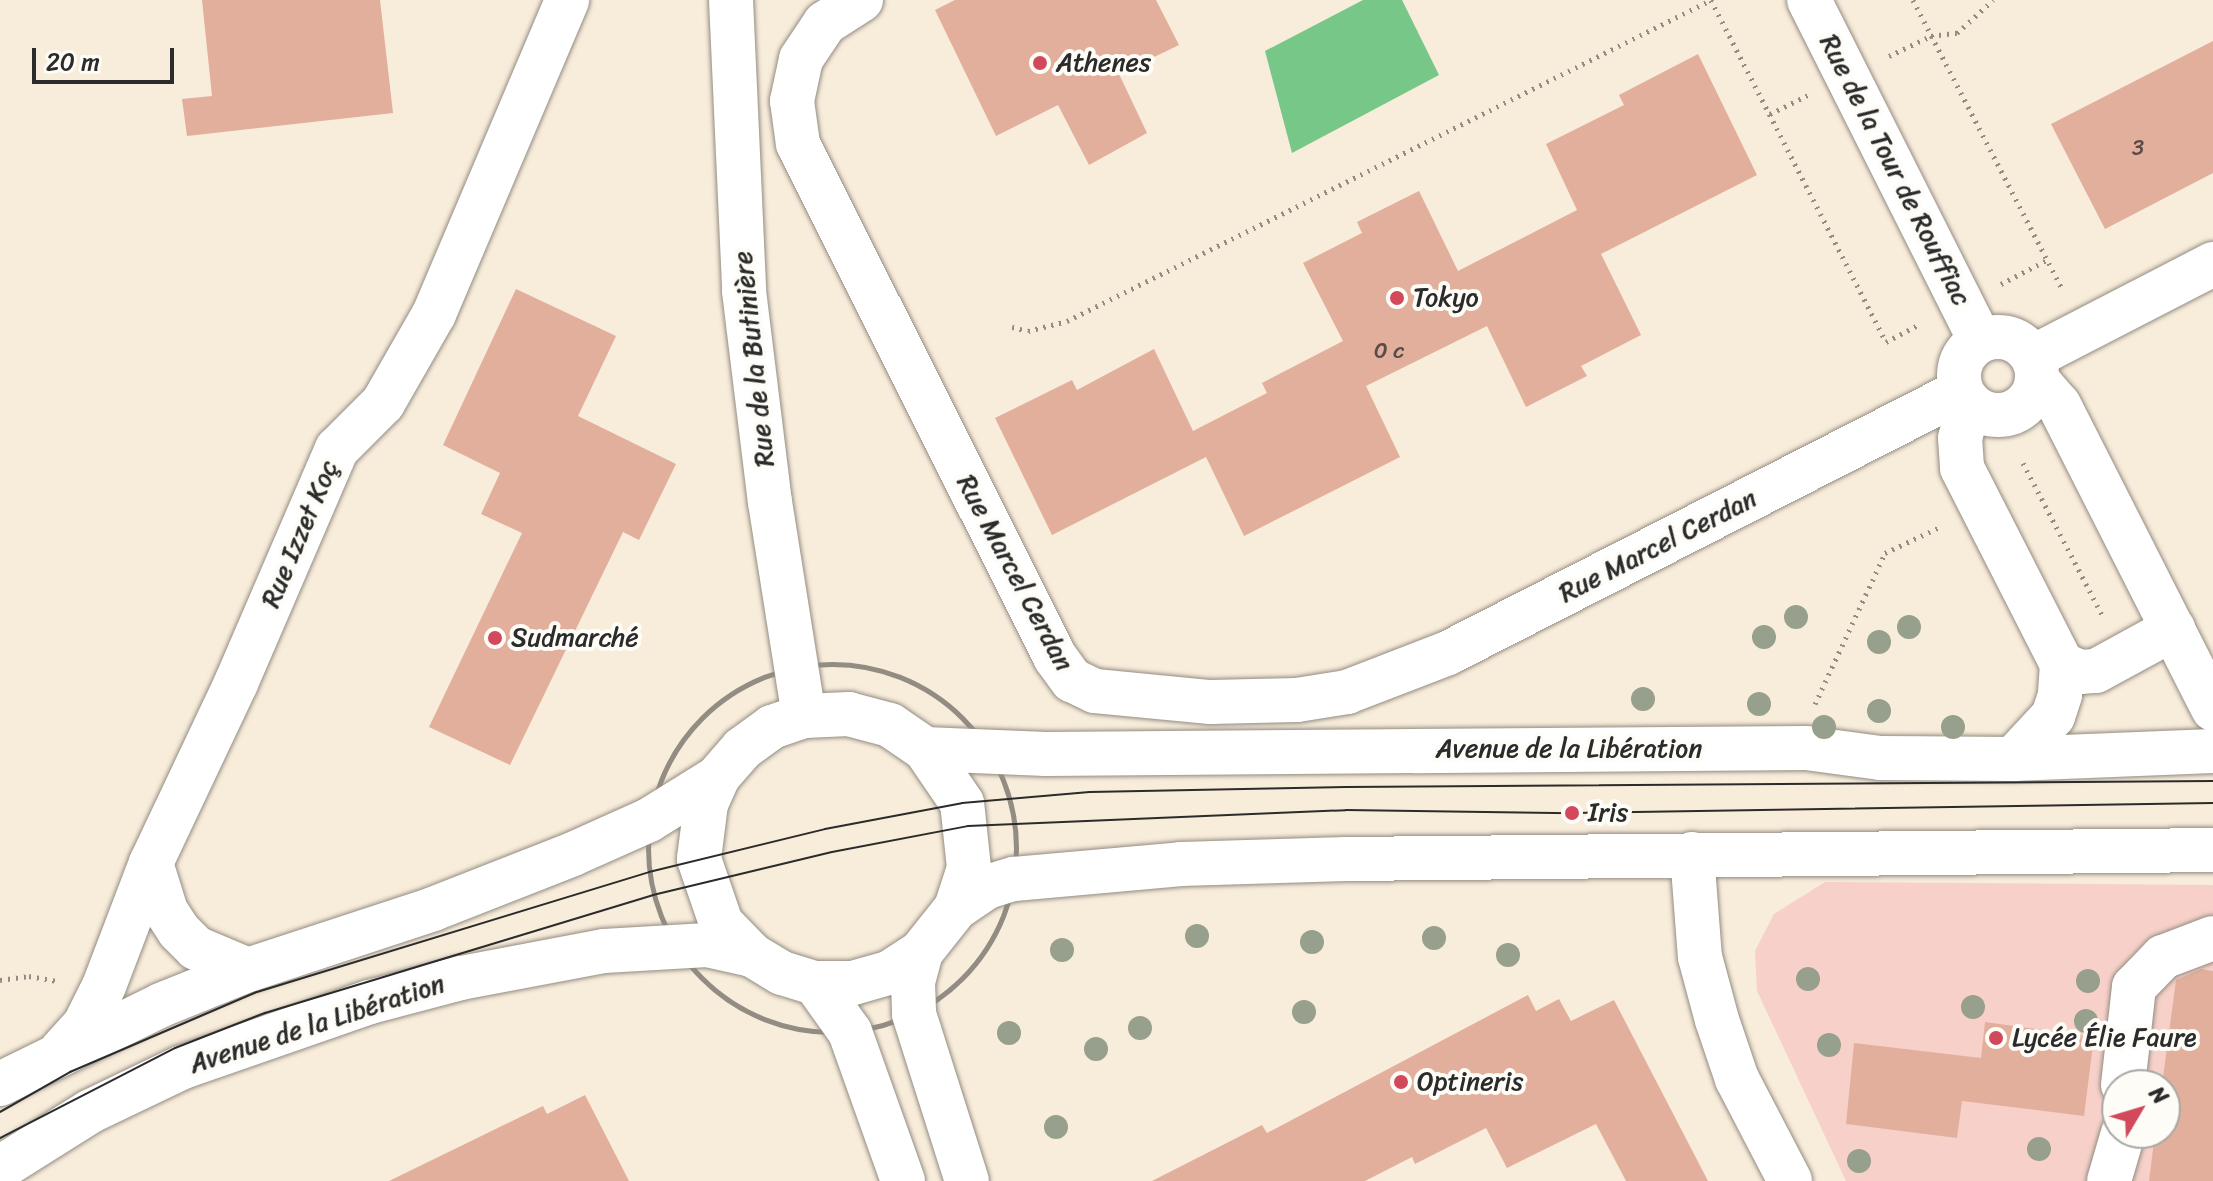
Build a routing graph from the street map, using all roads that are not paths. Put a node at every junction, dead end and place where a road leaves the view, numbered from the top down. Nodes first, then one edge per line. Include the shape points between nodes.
1 (567, 0) edge
2 (731, 0) edge
3 (861, 0) edge
4 (1809, 0) edge
5 (2213, 264) edge
6 (1971, 322) junction
7 (2035, 368) junction
8 (1965, 397) junction
9 (2173, 629) junction
10 (2062, 664) junction
11 (2213, 709) edge
12 (804, 716) junction
13 (925, 749) junction
14 (2213, 751) edge
15 (2013, 759) junction
16 (718, 777) junction
17 (2213, 816) edge
18 (2151, 850) junction
19 (2213, 850) edge
20 (1692, 854) junction
21 (151, 863) junction
22 (956, 908) junction
23 (2213, 938) edge
24 (921, 952) junction
25 (752, 955) junction
26 (248, 970) junction
27 (815, 983) junction
28 (61, 1051) junction
29 (2125, 1069) edge
30 (0, 1084) edge
31 (2118, 1149) edge
32 (0, 1168) edge
33 (903, 1181) edge
34 (967, 1181) edge
35 (1790, 1181) edge
36 (2109, 1181) edge

1 - 21 street, Rue Izzet Koç via 434,314 383,403 337,449
2 - 12 street, Rue de la Butinière via 744,291
3 - 8 street, Rue Marcel Cerdan via 825,23 801,59 792,101 798,144 1055,657 1072,680 1095,691 1210,702 1297,700 1347,692 1448,653
4 - 6 street, Rue de la Tour de Rouffiac
5 - 7 street via 2084,331
6 - 7 street via 2016,340
6 - 8 street via 1959,367
7 - 8 street via 2027,403 2016,411 1991,415
7 - 9 street
8 - 10 street via 1962,468
9 - 10 street via 2096,671 2080,672
9 - 11 street
10 - 15 street via 2053,716
12 - 13 street via 849,714 890,725
12 - 16 street via 772,727 742,749
13 - 15 street, Avenue de la Libération via 991,753 1806,748 1880,758
13 - 22 street via 947,774 968,826 969,868
14 - 15 street, Avenue de la Libération
16 - 25 street via 706,804 699,859 721,923
16 - 26 street via 649,820 433,909
17 - 18 street
18 - 19 street
18 - 20 street
20 - 22 street via 1181,864 1014,879 987,887
20 - 35 street via 1700,957 1717,1020 1737,1079
21 - 26 street via 166,911 179,931 196,948
21 - 28 street, Rue Izzet Koç via 104,986 85,1024
22 - 24 street
23 - 29 street via 2163,957 2134,987
24 - 27 street via 889,973 853,983
24 - 34 street via 913,982 914,1014
25 - 27 street via 782,973
25 - 32 street, Avenue de la Libération via 707,945 674,945 604,951 461,978 274,1033 183,1067 91,1111
26 - 28 street
27 - 33 street via 850,1032
28 - 30 street
31 - 36 street

